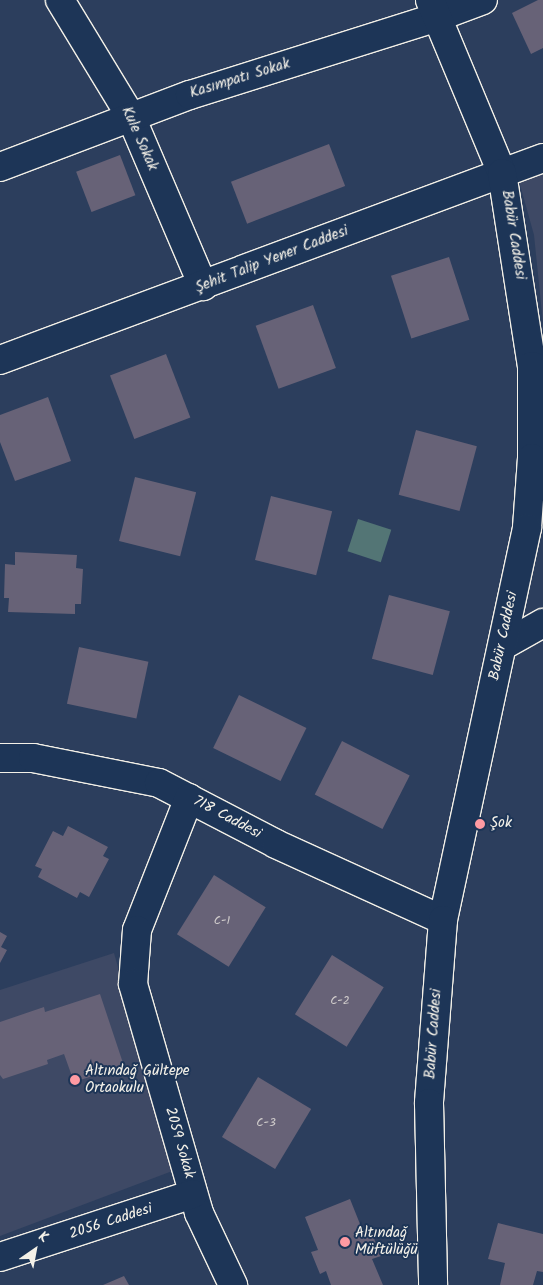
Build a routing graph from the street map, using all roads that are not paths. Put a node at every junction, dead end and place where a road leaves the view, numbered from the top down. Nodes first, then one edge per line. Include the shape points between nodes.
1 (60, 0) edge
2 (483, 0) edge
3 (434, 9) edge
4 (131, 117) junction
5 (543, 158) edge
6 (0, 167) edge
7 (502, 173) junction
8 (203, 286) junction
9 (0, 360) edge
10 (543, 623) edge
11 (504, 645) junction
12 (0, 758) edge
13 (189, 798) junction
14 (443, 920) junction
15 (193, 1194) junction
16 (0, 1257) edge
17 (233, 1285) edge
18 (433, 1285) edge

1 - 4 street, Kule Sokak
2 - 3 street, Kasımpatı Sokak
3 - 4 street, Kasımpatı Sokak
3 - 7 street, Babür Caddesi
4 - 6 street, Kasımpatı Sokak
4 - 8 street, Kule Sokak
5 - 7 street, Şehit Talip Yener Caddesi
7 - 8 street, Şehit Talip Yener Caddesi
7 - 11 street, Babür Caddesi via 532,366 532,458 527,528
8 - 9 street, Şehit Talip Yener Caddesi
10 - 11 street
11 - 14 street, Babür Caddesi via 461,823
12 - 13 street, 718 Caddesi via 33,758 102,770 159,783
13 - 14 street, 718 Caddesi via 276,844
13 - 15 street, 2059 Sokak via 137,930 132,984
14 - 18 street, Babür Caddesi via 429,1103
15 - 16 street, 2056 Caddesi
15 - 17 street, 2059 Sokak

